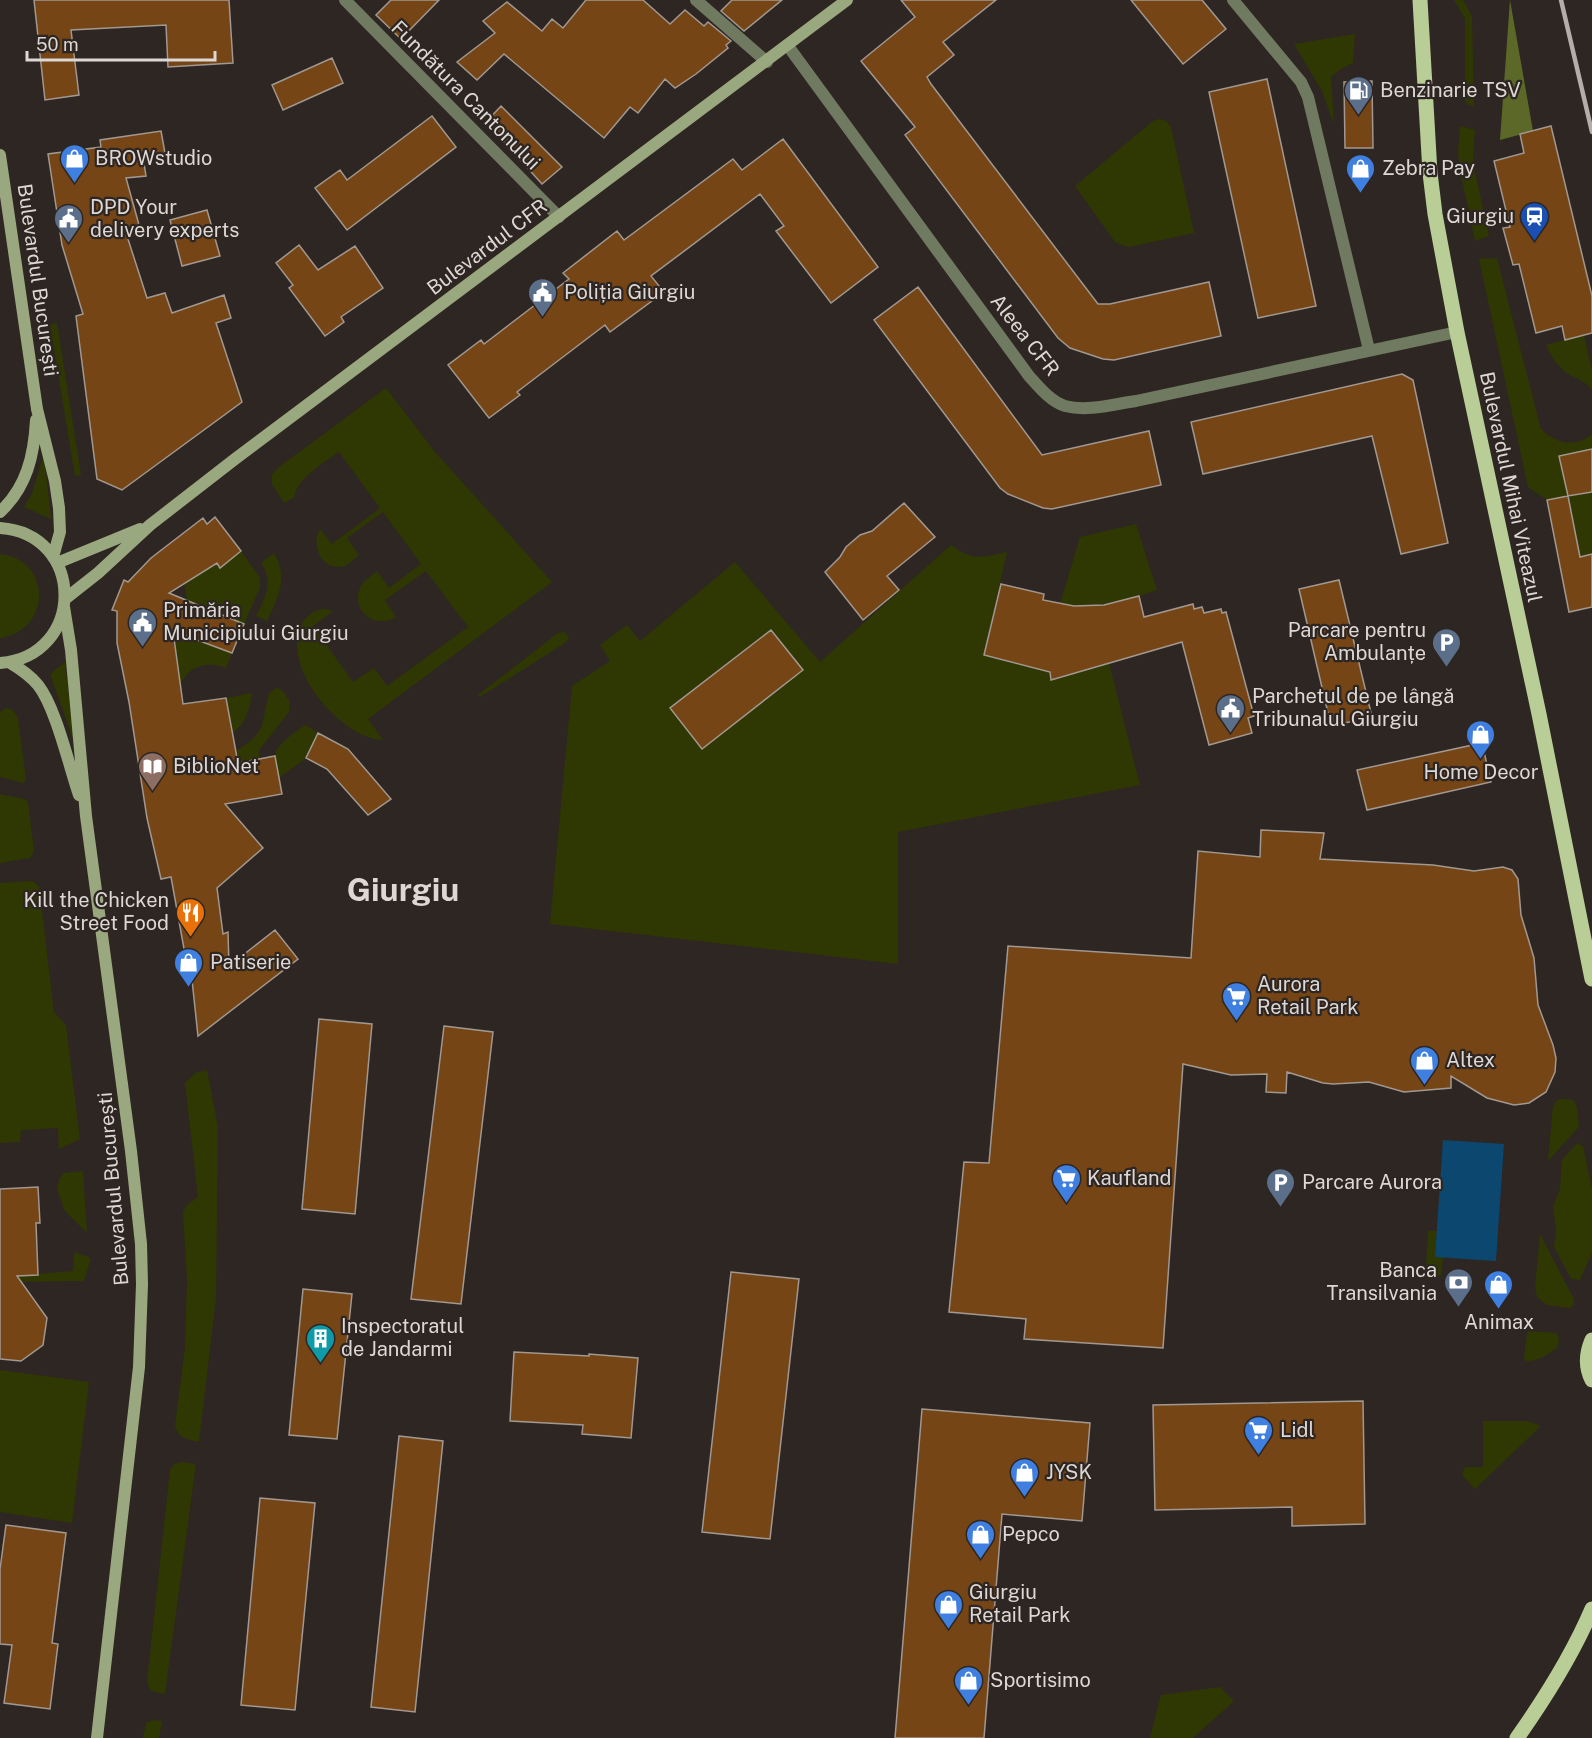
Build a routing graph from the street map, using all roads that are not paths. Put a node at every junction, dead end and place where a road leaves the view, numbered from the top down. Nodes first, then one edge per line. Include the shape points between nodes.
1 (345, 0) edge
2 (696, 0) edge
3 (848, 0) edge
4 (1233, 0) edge
5 (1420, 0) edge
6 (788, 46) junction
7 (767, 62) junction
8 (0, 155) edge
9 (559, 217) junction
10 (1457, 332) junction
11 (1369, 350) junction
12 (37, 410) junction
13 (0, 512) edge
14 (150, 525) junction
15 (0, 528) edge
16 (55, 560) junction
17 (65, 603) junction
18 (4, 662) edge
19 (86, 816) junction
20 (1592, 979) edge
21 (1592, 1340) edge
22 (1592, 1380) edge
23 (1592, 1609) edge
24 (97, 1738) edge
25 (1517, 1738) edge

1 - 9 street, Fundătura Cantonului
2 - 7 street
3 - 6 main road, Bulevardul CFR
4 - 11 street via 1301,82 1308,97
5 - 10 main road, Bulevardul Mihai Viteazul via 1435,214
6 - 7 main road, Bulevardul CFR
6 - 11 street, Aleea CFR via 1029,376 1065,406 1093,408
7 - 9 main road, Bulevardul CFR
8 - 12 main road, Bulevardul București
9 - 14 main road, Bulevardul CFR
10 - 11 street, Aleea CFR
10 - 20 main road, Bulevardul Mihai Viteazul
12 - 13 main road, Bulevardul București via 29,468 18,491
12 - 16 main road, Bulevardul București via 59,508
14 - 16 main road, Bulevardul CFR
14 - 17 main road, Bulevardul CFR
15 - 16 main road via 31,537
16 - 17 main road, Bulevardul București via 65,585
17 - 18 main road via 57,628 42,646
17 - 19 main road, Bulevardul București
18 - 19 main road, Bulevardul București via 39,686
19 - 24 main road, Bulevardul București via 132,1151 142,1284 139,1367
21 - 22 main road via 1587,1352
23 - 25 main road via 1577,1644

